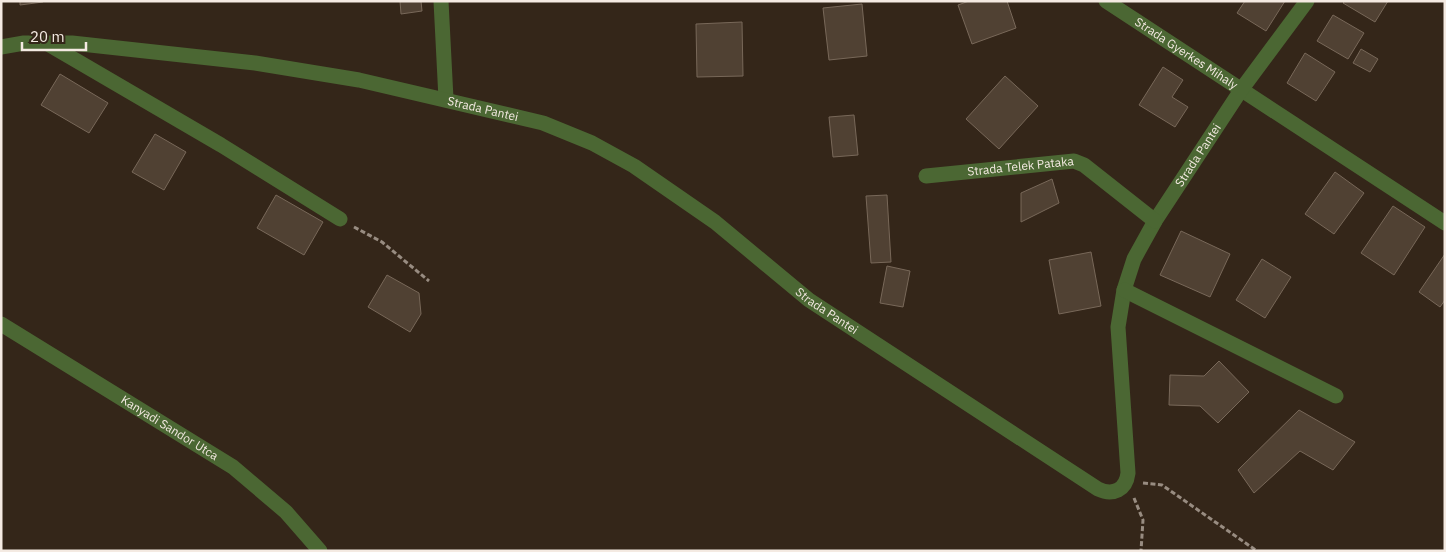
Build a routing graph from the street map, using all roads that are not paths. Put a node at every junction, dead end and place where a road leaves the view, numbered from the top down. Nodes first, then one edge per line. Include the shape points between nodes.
1 (442, 1) edge
2 (1106, 1) edge
3 (1307, 1) edge
4 (46, 42) junction
5 (1, 47) edge
6 (1241, 90) junction
7 (446, 99) junction
8 (926, 176) dead end
9 (340, 219) road end
10 (1155, 221) junction
11 (1445, 222) edge
12 (1124, 290) junction
13 (1, 324) edge
14 (1336, 396) dead end
15 (320, 551) edge

1 - 7 street
2 - 6 street, Strada Gyerkes Mihaly
3 - 6 street, Strada Pantei
4 - 5 street, Strada Pantei
4 - 7 street, Strada Pantei via 255,63 359,80
4 - 9 street
6 - 10 street, Strada Pantei
6 - 11 street, Strada Gyerkes Mihaly
7 - 12 street, Strada Pantei via 543,123 592,143 634,166 715,222 809,300 1106,493 1121,488 1128,473 1118,327
8 - 10 street, Strada Telek Pataka via 1074,161 1084,165
10 - 12 street, Strada Pantei via 1134,259
12 - 14 street
13 - 15 street, Kanyadi Sandor Utca via 233,467 286,512

